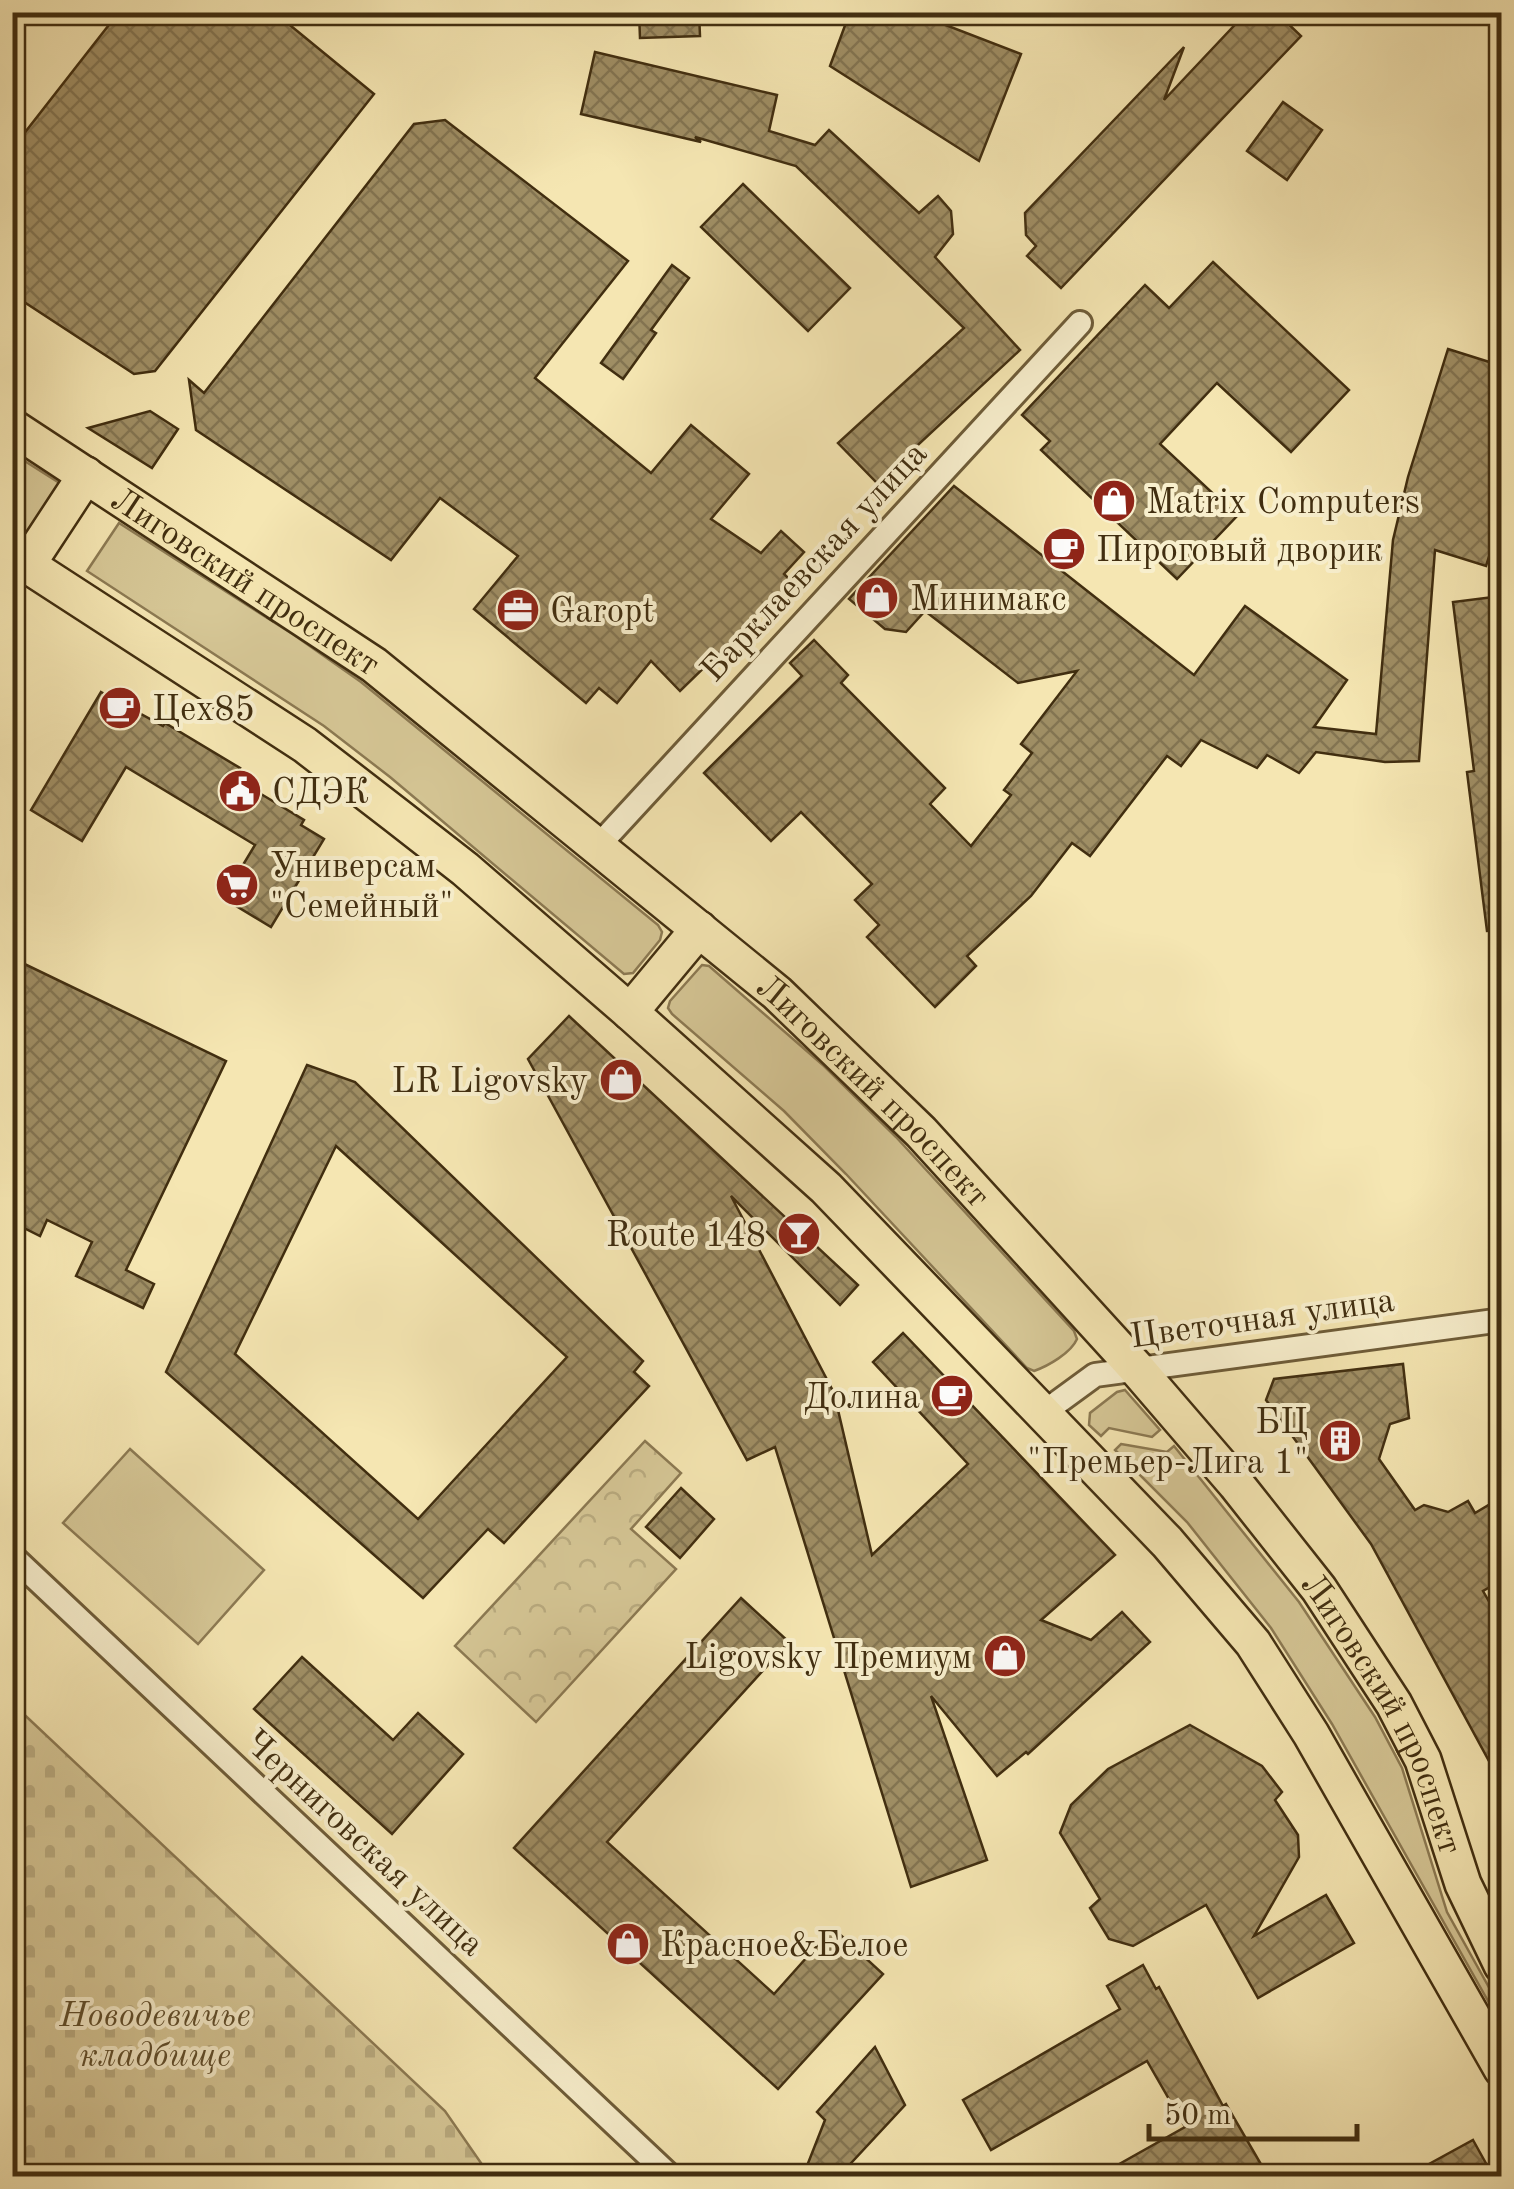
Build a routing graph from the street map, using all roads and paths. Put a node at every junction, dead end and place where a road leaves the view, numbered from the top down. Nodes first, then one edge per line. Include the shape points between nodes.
1 (1080, 323) dead end
2 (12, 428) edge
3 (86, 475) junction
4 (20, 560) edge
5 (598, 846) junction
6 (699, 929) junction
7 (630, 1012) junction
8 (1502, 1320) edge
9 (1137, 1369) junction
10 (1043, 1413) junction
11 (12, 1556) edge
12 (1502, 1965) edge
13 (1502, 2068) edge
14 (670, 2176) edge

1 - 5 street, Барклаевская улица
2 - 3 main road, Лиговский проспект
3 - 4 main road
3 - 5 main road, Лиговский проспект via 374,665
4 - 7 main road, Лиговский проспект via 304,744 464,869
5 - 6 main road, Лиговский проспект
6 - 7 main road
6 - 9 main road, Лиговский проспект via 851,1061
7 - 10 main road, Лиговский проспект via 826,1188
8 - 9 street, Цветочная улица
9 - 10 street, Цветочная улица via 1095,1375
9 - 12 main road, Лиговский проспект via 1319,1589 1394,1704 1423,1760 1463,1884
10 - 13 main road, Лиговский проспект via 1253,1643
11 - 14 street, Черниговская улица

